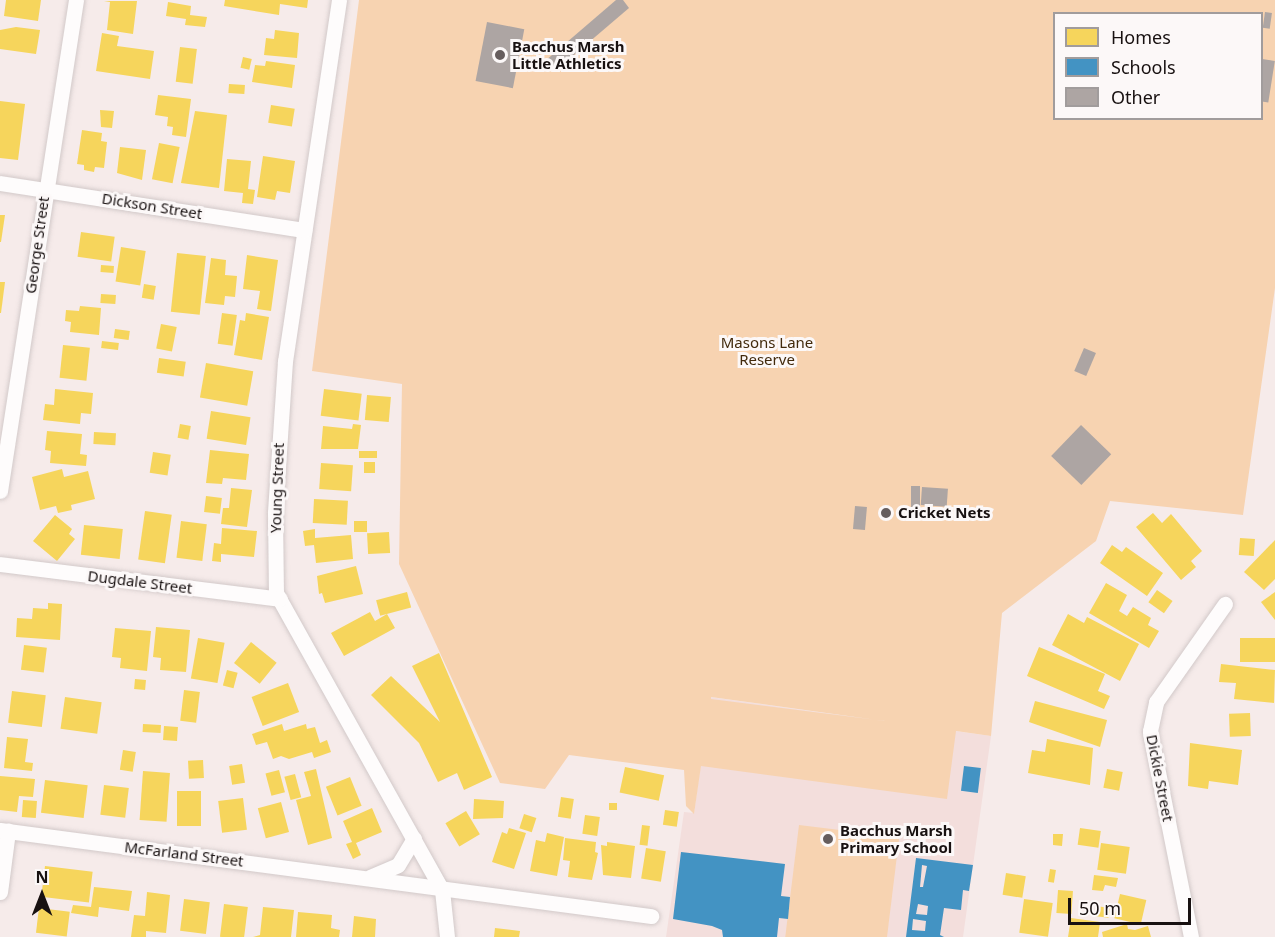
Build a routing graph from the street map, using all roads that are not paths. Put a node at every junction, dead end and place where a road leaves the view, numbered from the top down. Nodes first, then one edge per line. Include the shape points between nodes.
1 (76, 0) edge
2 (339, 0) edge
3 (0, 183) edge
4 (45, 190) junction
5 (304, 230) junction
6 (0, 491) edge
7 (0, 564) edge
8 (280, 600) junction
9 (1225, 604) dead end
10 (4, 830) edge
11 (414, 838) junction
12 (368, 878) junction
13 (442, 890) junction
14 (0, 892) edge
15 (651, 916) dead end
16 (447, 937) edge
17 (1191, 937) edge

1 - 4 street, George Street
2 - 5 street, Young Street
3 - 4 street, Dickson Street
4 - 5 street, Dickson Street
4 - 6 street, George Street
5 - 8 street, Young Street via 278,438 275,513
7 - 8 street, Dugdale Street
8 - 11 street, Young Street
9 - 17 street, Dickie Street via 1156,702 1150,731
10 - 12 street, McFarland Street
10 - 14 street
11 - 12 street via 398,865
11 - 13 street, Young Street
12 - 13 street, McFarland Street
13 - 15 street, McFarland Street
13 - 16 street, Young Street

